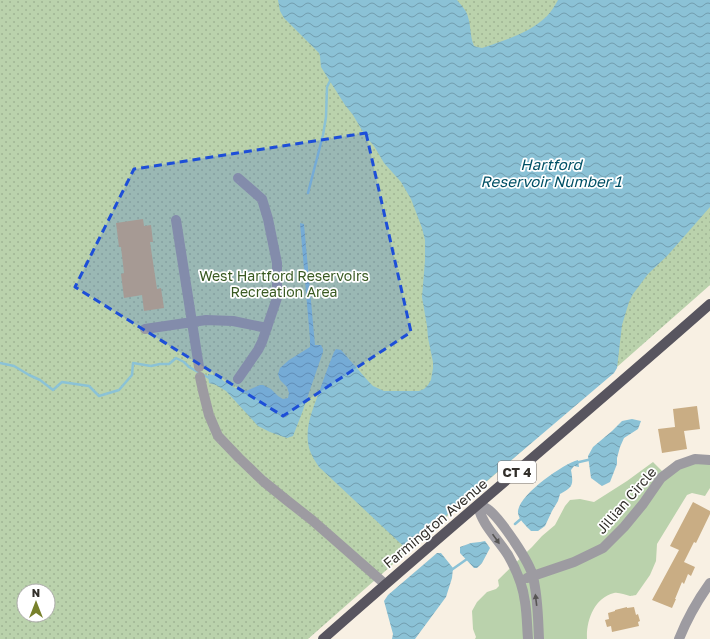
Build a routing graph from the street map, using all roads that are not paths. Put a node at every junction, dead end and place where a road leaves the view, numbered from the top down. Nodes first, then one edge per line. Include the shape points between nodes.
1 (238, 178) dead end
2 (176, 220) dead end
3 (710, 304) edge
4 (192, 322) junction
5 (268, 328) junction
6 (145, 329) dead end
7 (238, 380) dead end
8 (710, 460) edge
9 (478, 505) junction
10 (533, 576) junction
11 (520, 582) junction
12 (710, 583) edge
13 (385, 584) junction
14 (323, 639) edge
15 (528, 639) edge
16 (539, 639) edge
17 (679, 639) edge

1 - 5 street via 262,198 277,263 277,298
2 - 4 street
3 - 9 main road, Farmington Avenue / CT 4
4 - 5 street via 233,321
4 - 6 street
4 - 13 street via 203,391 218,436 263,480
5 - 7 street via 258,350
8 - 10 street, Jillian Circle via 695,460 678,465 661,478 624,527 603,548 574,562
9 - 10 street via 488,508 495,515 530,566
9 -> 11 street via 482,519 508,555
9 - 13 main road, Farmington Avenue / CT 4
10 - 11 street, Jillian Circle
16 -> 10 street
11 - 15 street via 525,601
12 - 17 street via 687,620
13 - 14 main road, Farmington Avenue / CT 4

